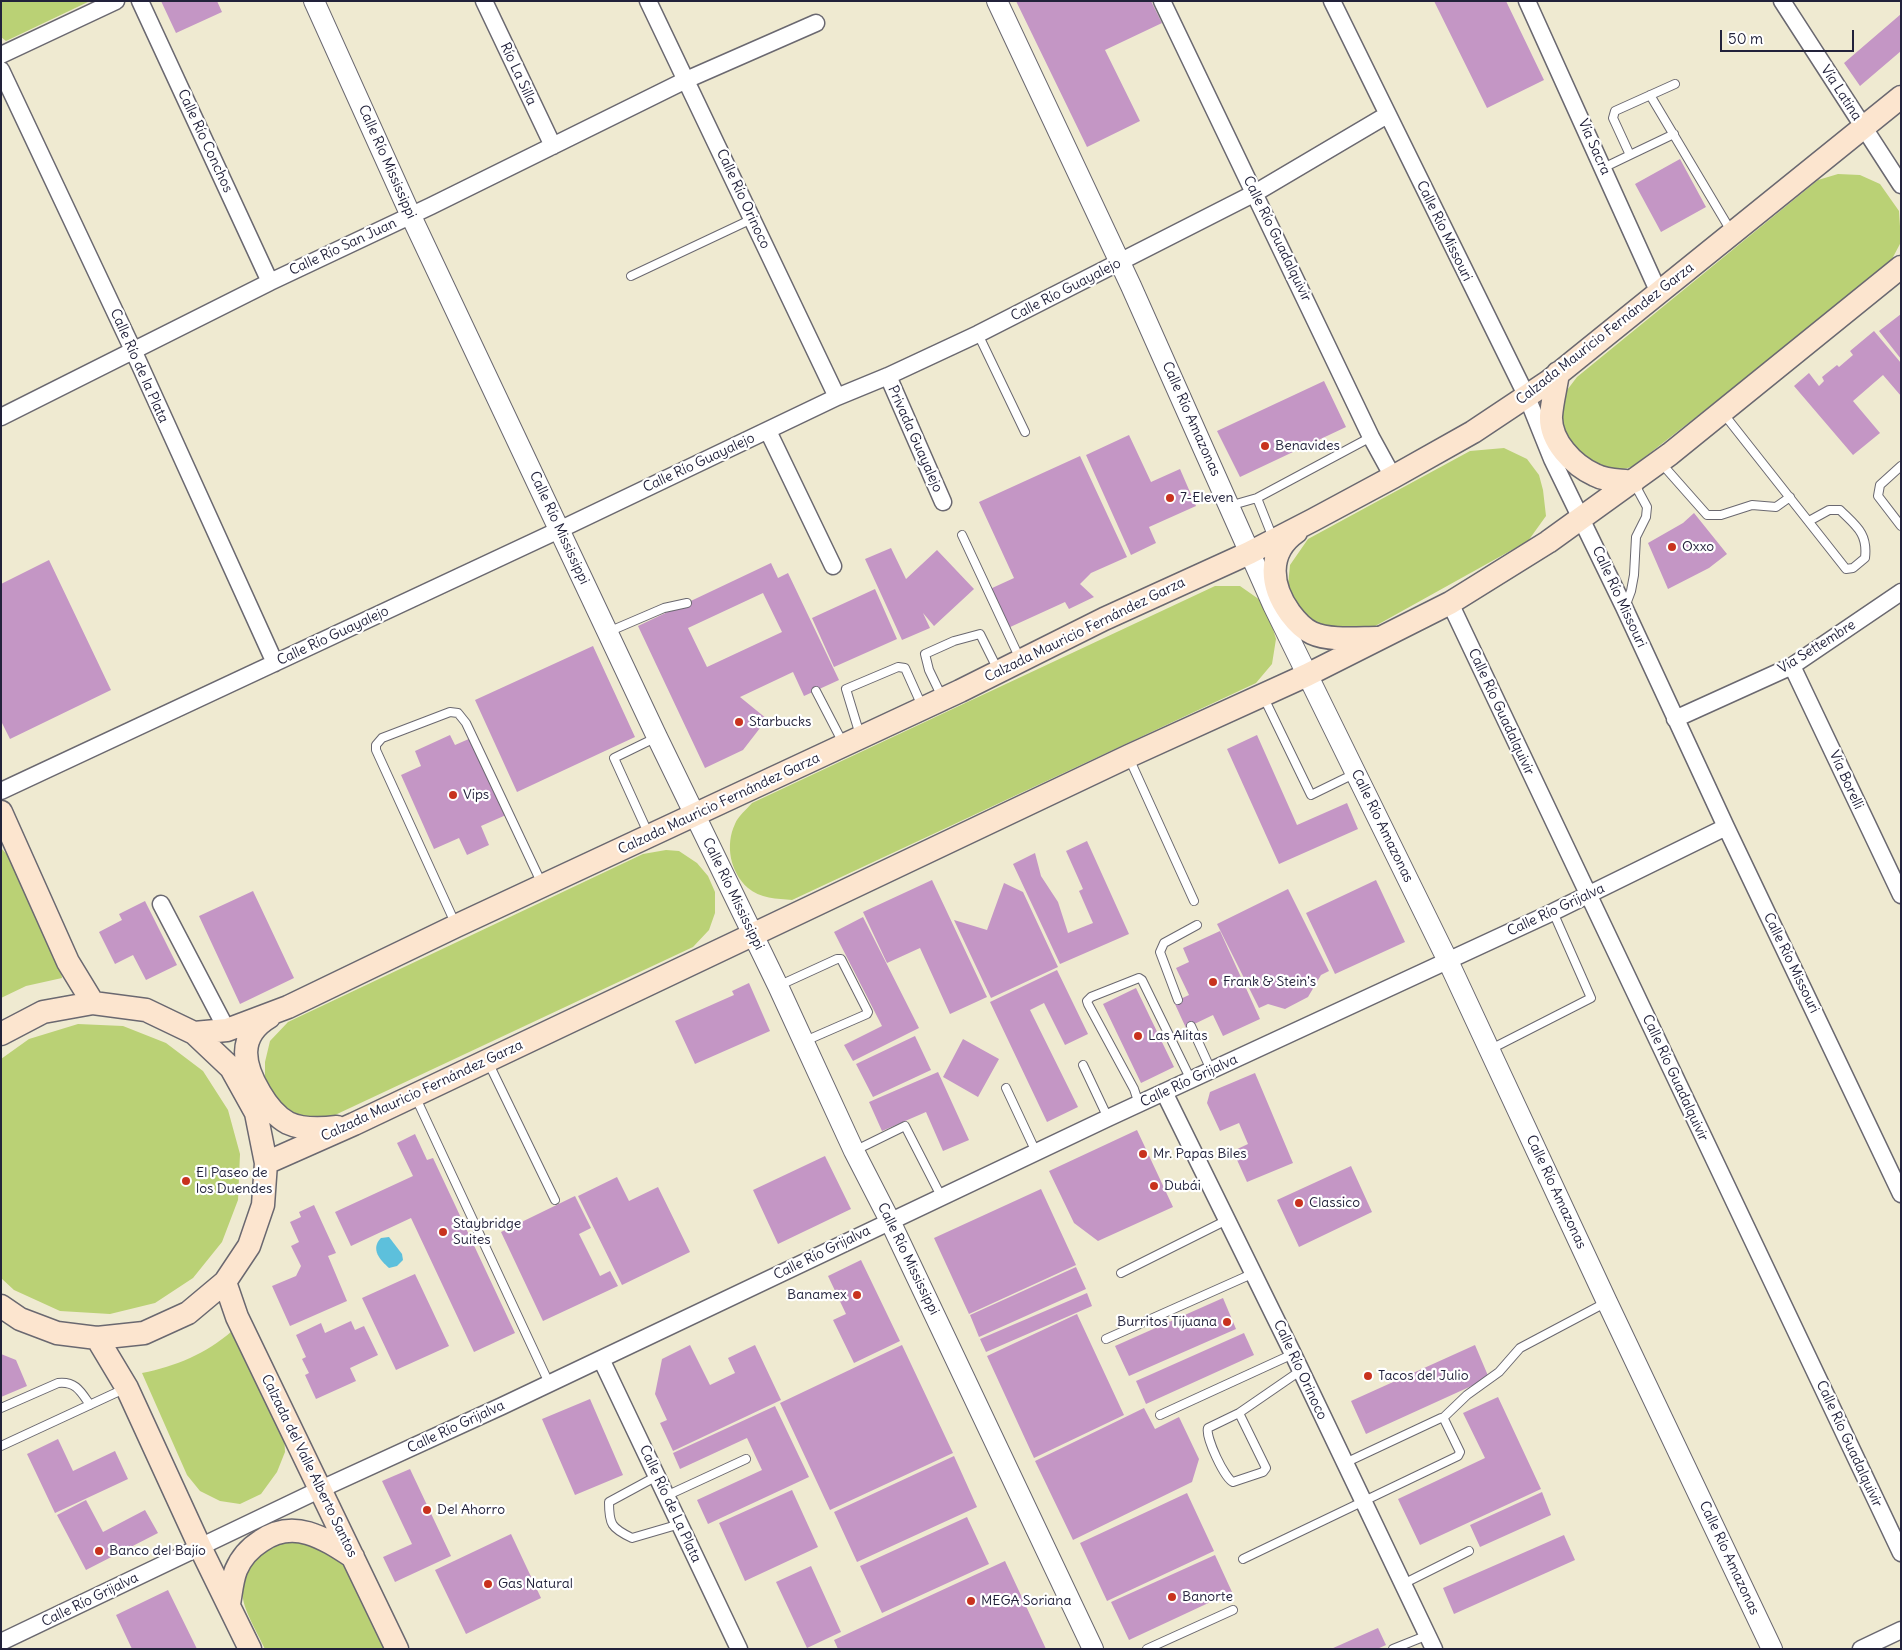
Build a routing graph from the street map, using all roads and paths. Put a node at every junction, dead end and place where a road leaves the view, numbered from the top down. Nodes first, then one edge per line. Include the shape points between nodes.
1 (116, 1) edge
2 (140, 1) edge
3 (314, 1) edge
4 (484, 1) edge
5 (648, 1) edge
6 (997, 1) edge
7 (1162, 1) edge
8 (1332, 1) edge
9 (1527, 1) edge
10 (1782, 1) edge
11 (816, 23) dead end
12 (1, 55) edge
13 (1, 70) edge
14 (686, 80) junction
15 (1676, 84) dead end
16 (1650, 95) junction
17 (1901, 97) edge
18 (1387, 115) junction
19 (1864, 127) junction
20 (1674, 134) junction
21 (553, 146) junction
22 (1630, 155) junction
23 (1603, 168) junction
24 (1901, 186) edge
25 (1255, 193) junction
26 (411, 216) junction
27 (752, 219) junction
28 (1732, 234) junction
29 (1120, 263) junction
30 (1901, 267) edge
31 (631, 276) dead end
32 (270, 282) junction
33 (1659, 293) junction
34 (978, 334) junction
35 (133, 350) junction
36 (1558, 374) junction
37 (888, 376) junction
38 (837, 397) junction
39 (1526, 397) junction
40 (1722, 412) junction
41 (1, 417) edge
42 (768, 431) junction
43 (1025, 432) dead end
44 (1372, 437) junction
45 (1659, 462) junction
46 (1901, 466) edge
47 (1393, 477) junction
48 (1633, 482) junction
49 (1790, 497) junction
50 (1257, 498) junction
51 (943, 502) dead end
52 (1229, 506) junction
53 (1313, 520) junction
54 (1582, 520) junction
55 (1809, 522) junction
56 (1901, 526) edge
57 (559, 530) junction
58 (962, 535) dead end
59 (1274, 539) junction
60 (1248, 552) junction
61 (833, 566) dead end
62 (1901, 592) edge
63 (687, 603) dead end
64 (1450, 603) junction
65 (1624, 607) junction
66 (608, 632) junction
67 (1379, 638) junction
68 (1021, 661) junction
69 (275, 663) junction
70 (1792, 666) junction
71 (998, 672) junction
72 (1307, 675) junction
73 (816, 690) dead end
74 (1263, 695) junction
75 (933, 704) junction
76 (1675, 719) junction
77 (657, 737) junction
78 (852, 741) junction
79 (1129, 756) junction
80 (1356, 774) junction
81 (1, 791) edge
82 (1, 812) edge
83 (695, 815) junction
84 (1726, 827) junction
85 (650, 836) junction
86 (1, 843) edge
87 (24, 860) junction
88 (543, 886) junction
89 (1588, 895) junction
90 (1901, 895) edge
91 (1194, 901) dead end
92 (161, 904) dead end
93 (1554, 912) junction
94 (1197, 925) dead end
95 (456, 926) junction
96 (752, 934) junction
97 (1448, 961) junction
98 (778, 986) junction
99 (1178, 1000) dead end
100 (92, 1003) junction
101 (288, 1007) junction
102 (1191, 1026) dead end
103 (227, 1030) junction
104 (194, 1033) junction
105 (1, 1034) edge
106 (804, 1042) junction
107 (1489, 1050) junction
108 (487, 1060) junction
109 (1083, 1065) dead end
110 (1211, 1070) junction
111 (1191, 1080) junction
112 (1006, 1088) dead end
113 (1164, 1092) junction
114 (414, 1094) junction
115 (1139, 1104) junction
116 (1108, 1118) junction
117 (354, 1124) junction
118 (854, 1151) junction
119 (1036, 1152) junction
120 (266, 1163) junction
121 (1901, 1194) edge
122 (942, 1198) junction
123 (555, 1200) dead end
124 (1227, 1220) junction
125 (890, 1221) junction
126 (1121, 1273) dead end
127 (1254, 1273) junction
128 (225, 1282) junction
129 (1607, 1302) junction
130 (1, 1306) edge
131 (97, 1338) junction
132 (1106, 1339) dead end
133 (1293, 1354) junction
134 (601, 1359) junction
135 (1300, 1371) junction
136 (549, 1383) junction
137 (127, 1388) junction
138 (90, 1405) junction
139 (1, 1408) edge
140 (1239, 1413) junction
141 (1160, 1415) dead end
142 (1442, 1418) junction
143 (1, 1446) edge
144 (746, 1459) dead end
145 (1344, 1463) junction
146 (657, 1476) junction
147 (320, 1489) junction
148 (666, 1496) junction
149 (1363, 1502) junction
150 (680, 1524) junction
151 (200, 1547) junction
152 (1469, 1551) dead end
153 (1901, 1553) edge
154 (354, 1558) junction
155 (1243, 1559) dead end
156 (1403, 1584) junction
157 (229, 1604) junction
158 (1233, 1610) dead end
159 (1901, 1630) edge
160 (3, 1637) edge
161 (1431, 1642) edge
162 (250, 1649) edge
163 (397, 1649) edge
164 (739, 1649) edge
165 (1093, 1649) edge
166 (1148, 1649) edge
167 (1393, 1649) edge
168 (1772, 1649) edge
169 (1861, 1649) edge

1 - 12 street
2 - 32 street, Calle Río Conchos
3 - 26 street, Calle Río Mississippi
4 - 21 street, Río La Silla
5 - 14 street, Calle Río Orinoco
6 - 29 street, Calle Río Amazonas
7 - 25 street, Calle Río Guadalquivir
8 - 18 street, Calle Río Missouri
9 - 23 street, Vía Sacra
10 - 19 street, Vía Latina
11 - 14 street, Calle Río San Juan
13 - 35 street, Calle Río de la Plata
14 - 21 street, Calle Río San Juan
14 - 27 street, Calle Río Orinoco
15 - 16 lane
16 - 20 lane
16 - 22 lane via 1617,109 1612,115
17 - 19 main road, Calzada Mauricio Fernández Garza
18 - 25 street, Calle Río Guayalejo
18 - 39 street, Calle Río Missouri
19 - 24 street, Vía Latina
19 - 28 main road, Calzada Mauricio Fernández Garza
20 - 22 lane
20 - 28 lane
21 - 26 street, Calle Río San Juan
22 - 23 lane
23 - 33 street, Vía Sacra
25 - 29 street, Calle Río Guayalejo
25 - 44 street, Calle Río Guadalquivir
26 - 32 street, Calle Río San Juan
26 - 57 street, Calle Río Mississippi
27 - 31 lane
27 - 38 street, Calle Río Orinoco
28 - 33 main road, Calzada Mauricio Fernández Garza
29 - 34 street, Calle Río Guayalejo
29 - 52 street, Calle Río Amazonas
30 - 40 main road, Calzada Mauricio Fernández Garza
32 - 35 street, Calle Río San Juan
33 - 36 main road, Calzada Mauricio Fernández Garza
34 - 37 street, Calle Río Guayalejo
34 - 43 lane
35 - 41 street, Calle Río San Juan
35 - 69 street, Calle Río de la Plata
36 - 39 main road, Calzada Mauricio Fernández Garza
36 - 48 main road via 1551,417 1554,433 1570,459 1594,475
37 - 38 street, Calle Río Guayalejo
37 - 51 street, Privada Guayalejo
38 - 42 street, Calle Río Guayalejo
39 - 47 main road, Calzada Mauricio Fernández Garza
39 - 54 street, Calle Río Missouri
40 - 45 main road, Calzada Mauricio Fernández Garza
40 - 49 lane
42 - 57 street, Calle Río Guayalejo
42 - 61 street
44 - 47 street, Calle Río Guadalquivir
44 - 50 lane
45 - 48 main road, Calzada Mauricio Fernández Garza
45 - 49 lane via 1707,515 1721,515 1752,505 1776,507
46 - 56 lane via 1880,485 1878,496
47 - 53 main road, Calzada Mauricio Fernández Garza
48 - 54 main road, Calzada Mauricio Fernández Garza
48 - 65 lane via 1647,508 1636,537 1634,575
49 - 55 lane
50 - 52 lane
50 - 59 lane
52 - 60 street, Calle Río Amazonas
53 - 59 main road, Calzada Mauricio Fernández Garza
53 - 67 main road via 1287,538 1278,551 1276,585 1281,601 1297,622 1312,633 1327,637
54 - 64 main road, Calzada Mauricio Fernández Garza
54 - 65 street, Calle Río Missouri
55 - 55 lane via 1846,569 1853,568 1865,558 1866,545 1859,528 1840,510 1829,510
57 - 66 street, Calle Río Mississippi
57 - 69 street, Calle Río Guayalejo
58 - 68 lane
59 - 60 main road, Calzada Mauricio Fernández Garza
60 - 68 main road, Calzada Mauricio Fernández Garza
60 - 72 street, Calle Río Amazonas
62 - 70 street, Vía Settembre
63 - 66 lane via 664,608
64 - 67 main road, Calzada Mauricio Fernández Garza
64 - 89 street, Calle Río Guadalquivir
65 - 76 street, Calle Río Missouri
66 - 77 street, Calle Río Mississippi
67 - 72 main road, Calzada Mauricio Fernández Garza
68 - 71 main road, Calzada Mauricio Fernández Garza
69 - 81 street, Calle Río Guayalejo
70 - 76 street, Vía Settembre
70 - 90 street, Vía Borelli
71 - 75 main road, Calzada Mauricio Fernández Garza
71 - 75 lane via 980,634 925,654
72 - 74 main road, Calzada Mauricio Fernández Garza
72 - 80 street, Calle Río Amazonas
73 - 78 lane
74 - 79 main road, Calzada Mauricio Fernández Garza
74 - 80 lane via 1311,795
75 - 78 main road, Calzada Mauricio Fernández Garza
75 - 78 lane via 905,668 898,667 846,689
76 - 84 street, Calle Río Missouri
77 - 83 street, Calle Río Mississippi
77 - 85 lane via 614,758
78 - 83 main road, Calzada Mauricio Fernández Garza
79 - 91 lane
79 - 96 main road, Calzada Mauricio Fernández Garza
80 - 97 street, Calle Río Amazonas
82 - 87 main road
83 - 85 main road, Calzada Mauricio Fernández Garza
83 - 96 street, Calle Río Mississippi
84 - 89 street, Calle Río Grijalva
84 - 121 street, Calle Río Missouri
85 - 88 main road, Calzada Mauricio Fernández Garza
86 - 87 main road
87 - 100 main road via 68,962
88 - 95 main road, Calzada Mauricio Fernández Garza
88 - 95 lane via 466,723 458,713 450,712 382,738 376,750
89 - 93 street, Calle Río Grijalva
89 - 153 street, Calle Río Guadalquivir
92 - 103 street
93 - 97 street, Calle Río Grijalva
93 - 107 lane via 1591,998
94 - 99 lane via 1164,943 1160,952
95 - 101 main road, Calzada Mauricio Fernández Garza
96 - 98 street, Calle Río Mississippi
96 - 108 main road, Calzada Mauricio Fernández Garza
97 - 107 street, Calle Río Amazonas
97 - 110 street, Calle Río Grijalva
98 - 106 street, Calle Río Mississippi
98 - 106 lane via 841,959 868,1012
100 - 104 main road via 146,1010
100 - 105 main road via 43,1012
101 - 103 main road, Calzada Mauricio Fernández Garza
101 - 117 main road via 254,1028 245,1054 251,1078 268,1108 286,1122 312,1128
102 - 110 lane
103 - 104 main road, Calzada Mauricio Fernández Garza
104 - 120 main road via 231,1068 256,1113
106 - 118 street, Calle Río Mississippi
107 - 129 street, Calle Río Amazonas
108 - 114 main road, Calzada Mauricio Fernández Garza
108 - 123 lane
109 - 116 lane
110 - 111 street, Calle Río Grijalva
111 - 113 street, Calle Río Grijalva
111 - 115 lane via 1142,980 1139,978 1091,997 1088,1004
112 - 119 lane
113 - 115 street, Calle Río Grijalva
113 - 124 street, Calle Río Orinoco
114 - 117 main road, Calzada Mauricio Fernández Garza
114 - 136 lane
115 - 116 street, Calle Río Grijalva
116 - 119 street, Calle Río Grijalva
117 - 120 main road, Calzada Mauricio Fernández Garza
118 - 122 lane via 905,1126
118 - 125 street, Calle Río Mississippi
119 - 122 street, Calle Río Grijalva
120 - 128 main road via 263,1206 249,1246
122 - 125 street, Calle Río Grijalva
124 - 126 lane
124 - 127 street, Calle Río Orinoco
125 - 134 street, Calle Río Grijalva
125 - 165 street, Calle Río Mississippi
127 - 132 lane
127 - 133 street, Calle Río Orinoco
128 - 131 main road via 188,1313 153,1329
128 - 147 main road, Calzada del Valle Alberto Santos via 236,1318
129 - 142 lane via 1520,1348 1499,1372
129 - 168 street, Calle Río Amazonas
130 - 131 main road via 20,1319 57,1333
131 - 137 main road
133 - 135 street, Calle Río Orinoco
133 - 141 lane
134 - 136 street, Calle Río Grijalva
134 - 146 street, Calle Río de La Plata
135 - 140 lane
135 - 145 street, Calle Río Orinoco
136 - 147 street, Calle Río Grijalva
137 - 138 lane
137 - 151 main road
138 - 139 lane via 78,1388 66,1382
138 - 143 lane
140 - 140 lane via 1206,1430 1226,1477 1233,1482 1263,1472 1266,1468
142 - 145 lane
142 - 149 lane via 1460,1455
144 - 148 lane
145 - 149 street, Calle Río Orinoco
146 - 148 street, Calle Río de La Plata
146 - 150 lane via 609,1502 609,1520 620,1532 632,1538
147 - 151 street, Calle Río Grijalva
147 - 154 main road, Calzada del Valle Alberto Santos
148 - 150 street, Calle Río de La Plata
149 - 155 lane
149 - 156 street, Calle Río Orinoco
150 - 164 street, Calle Río de La Plata
151 - 157 main road
151 - 160 street, Calle Río Grijalva
152 - 156 lane
154 - 157 main road via 332,1543 301,1531 286,1530 269,1535 241,1561 235,1572
154 - 163 main road, Calzada del Valle Alberto Santos
156 - 161 street, Calle Río Orinoco
157 - 162 main road
158 - 166 lane
159 - 169 street
161 - 167 lane

